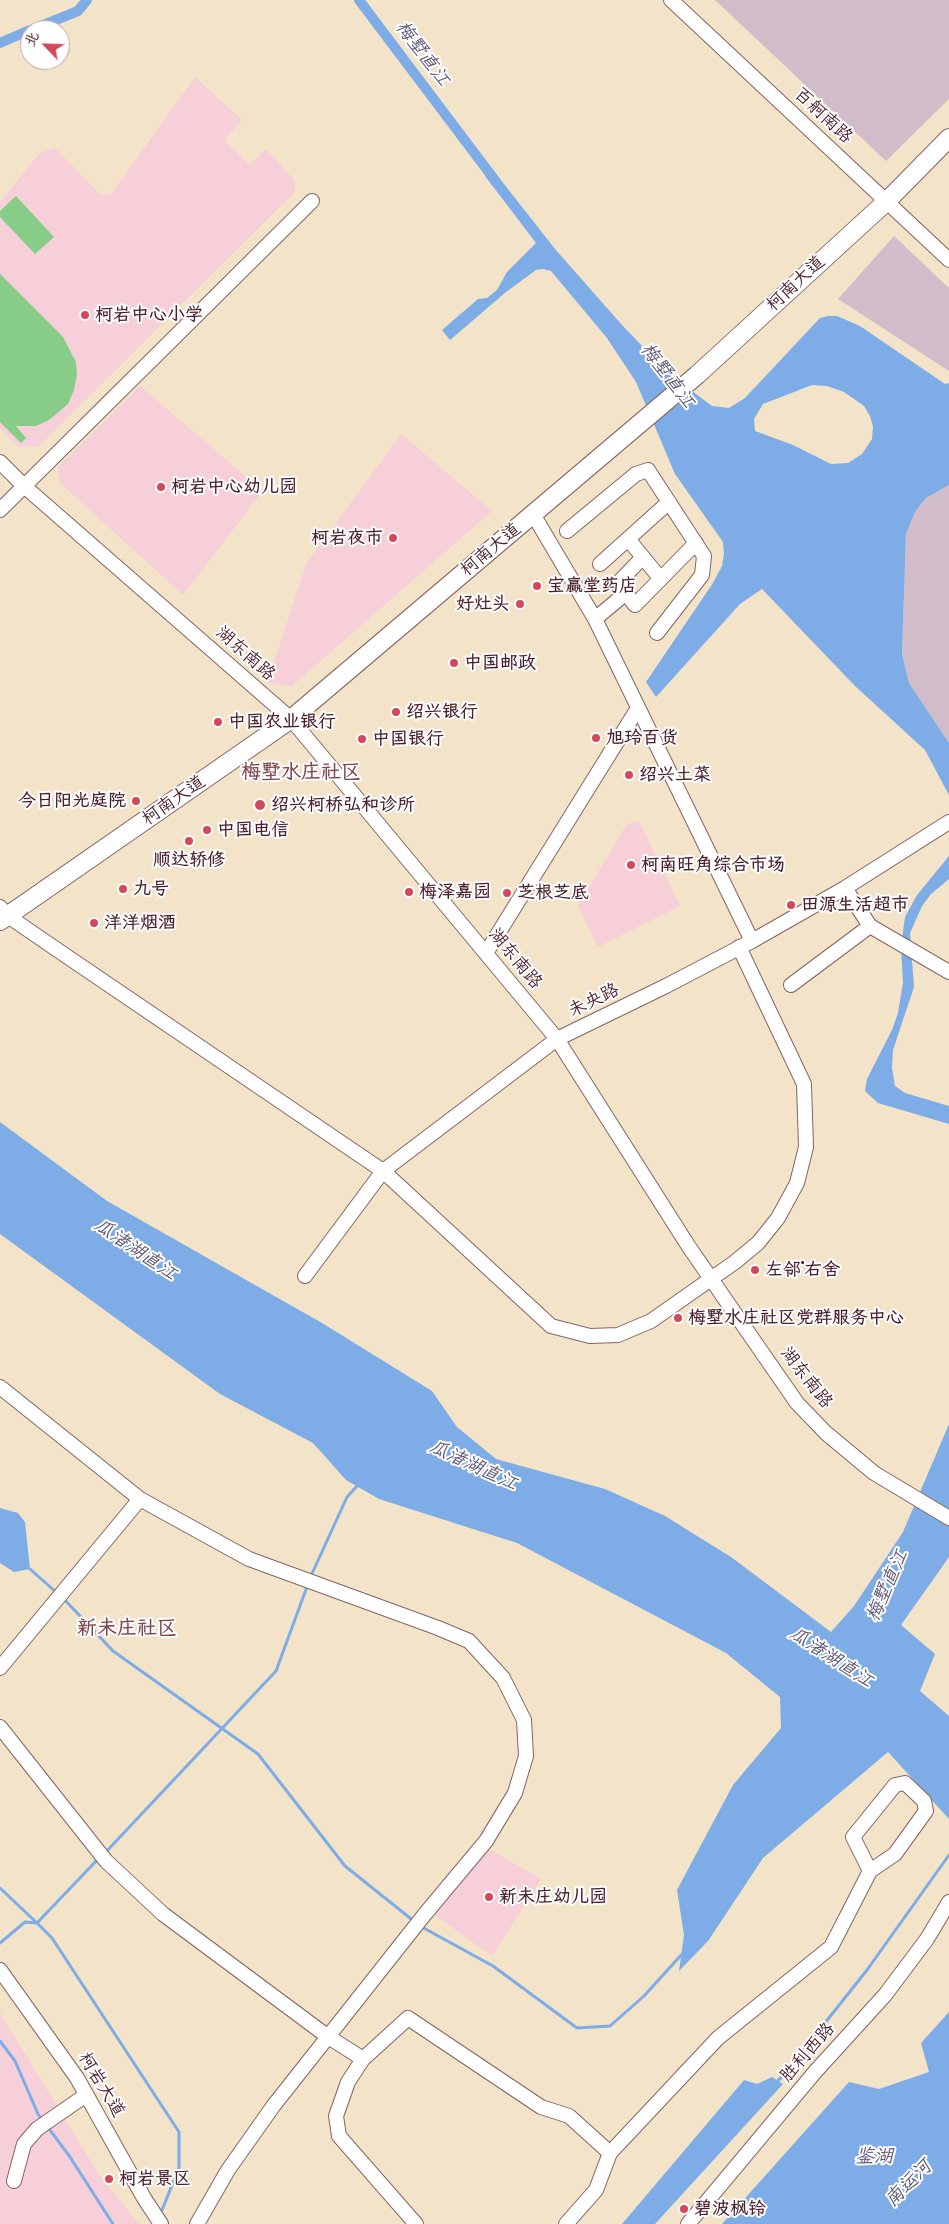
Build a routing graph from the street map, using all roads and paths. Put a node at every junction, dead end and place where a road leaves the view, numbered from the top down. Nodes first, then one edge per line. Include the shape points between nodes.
1 (671, 0) edge
2 (949, 138) edge
3 (312, 201) dead end
4 (887, 201) junction
5 (949, 260) edge
6 (0, 462) edge
7 (24, 486) junction
8 (669, 502) junction
9 (0, 510) edge
10 (533, 514) junction
11 (567, 531) dead end
12 (628, 539) junction
13 (696, 543) junction
14 (643, 558) junction
15 (600, 564) dead end
16 (660, 578) junction
17 (626, 593) junction
18 (595, 619) junction
19 (656, 633) dead end
20 (638, 708) junction
21 (291, 719) junction
22 (949, 822) edge
23 (845, 888) junction
24 (3, 915) edge
25 (870, 926) junction
26 (752, 940) junction
27 (739, 947) junction
28 (486, 953) junction
29 (949, 972) edge
30 (791, 985) dead end
31 (557, 1039) junction
32 (383, 1171) junction
33 (305, 1276) dead end
34 (711, 1279) junction
35 (0, 1387) edge
36 (140, 1499) junction
37 (949, 1518) edge
38 (0, 1668) edge
39 (0, 1727) edge
40 (870, 1871) junction
41 (949, 1902) edge
42 (4, 1976) edge
43 (327, 2036) junction
44 (363, 2059) junction
45 (86, 2095) junction
46 (610, 2154) junction
47 (14, 2181) dead end
48 (161, 2224) edge
49 (197, 2224) edge
50 (416, 2224) edge
51 (566, 2224) edge
52 (688, 2224) edge

1 - 4 street, 百舸南路
2 - 4 main road, 柯南大道
3 - 7 street
4 - 5 street, 百舸南路
4 - 10 main road, 柯南大道 via 697,375
6 - 7 street, 湖东南路
7 - 9 street
7 - 21 street, 湖东南路
8 - 11 street via 648,470 636,474
8 - 12 street
8 - 13 street
10 - 18 street
10 - 21 main road, 柯南大道
12 - 14 street
12 - 15 street
13 - 16 street
13 - 19 street via 704,556 702,576
14 - 16 street
14 - 17 street via 618,583
16 - 17 street via 635,605
17 - 18 street
18 - 20 street
20 - 26 street
20 - 28 street
21 - 24 main road, 柯南大道
21 - 28 street, 湖东南路
22 - 23 street, 未央路
23 - 25 street
23 - 26 street, 未央路
24 - 32 street
25 - 29 street
25 - 30 street
26 - 27 street, 未央路
27 - 31 street, 未央路
27 - 34 street via 804,1084 806,1147 797,1183 778,1218 758,1243
28 - 31 street, 湖东南路
31 - 32 street, 未央路
31 - 34 street, 湖东南路
32 - 33 street, 未央路
32 - 34 street via 551,1326 590,1336 618,1335 651,1322
34 - 37 street, 湖东南路 via 797,1403 826,1433 874,1473
35 - 36 street
36 - 38 street
36 - 43 street via 249,1559 468,1641 503,1678 524,1720 526,1756 514,1793 486,1841
39 - 43 street via 106,1861 163,1914
40 - 40 street via 895,1854 926,1811 924,1801 905,1783 895,1786 853,1837
40 - 46 street via 831,1947 718,2038
41 - 52 street, 胜利西路 via 906,1969
42 - 45 street, 柯岩大道
43 - 44 street
43 - 49 street via 228,2170
44 - 46 street via 408,2018 542,2107 569,2116
44 - 50 street via 348,2082 336,2116 338,2136
45 - 47 street via 37,2129 24,2144
45 - 48 street, 柯岩大道
46 - 51 street via 596,2190

